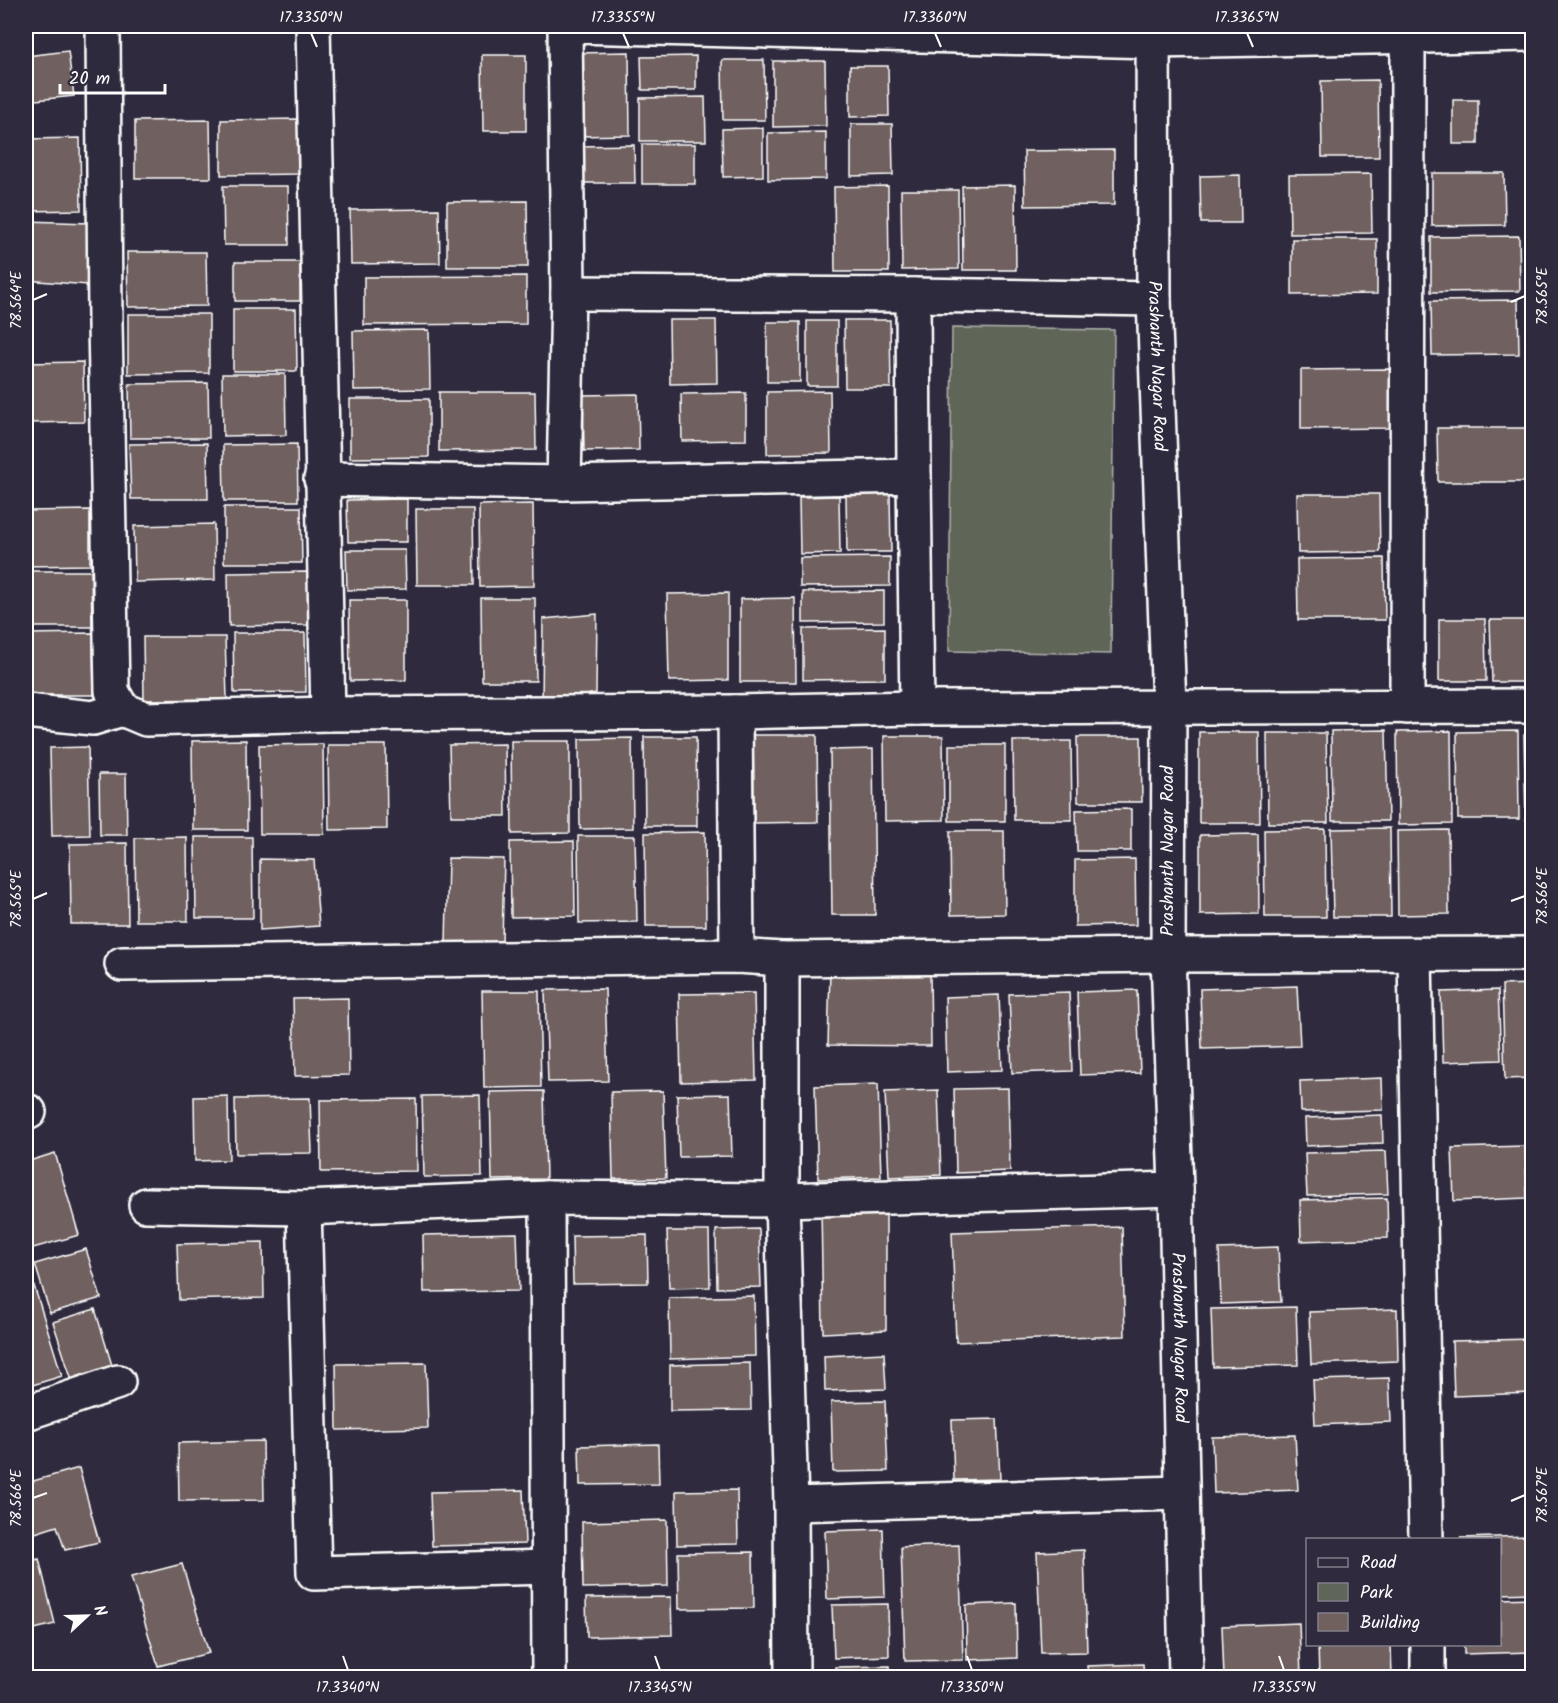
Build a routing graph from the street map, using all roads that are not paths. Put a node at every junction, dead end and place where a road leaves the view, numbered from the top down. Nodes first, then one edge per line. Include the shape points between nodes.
1 (103, 26) edge
2 (313, 26) edge
3 (566, 26) edge
4 (574, 26) edge
5 (898, 30) edge
6 (1153, 33) edge
7 (1533, 34) edge
8 (1408, 37) junction
9 (568, 293) junction
10 (913, 295) junction
11 (1154, 299) junction
12 (914, 476) junction
13 (321, 479) junction
14 (564, 483) junction
15 (1533, 706) edge
16 (1407, 707) junction
17 (917, 708) junction
18 (1169, 708) junction
19 (122, 709) junction
20 (26, 711) edge
21 (735, 712) junction
22 (327, 714) junction
23 (1533, 954) edge
24 (1168, 955) junction
25 (1415, 955) junction
26 (737, 956) junction
27 (782, 959) junction
28 (122, 964) dead end
29 (1176, 1189) junction
30 (547, 1198) junction
31 (782, 1200) junction
32 (146, 1205) dead end
33 (304, 1208) junction
34 (118, 1382) dead end
35 (26, 1413) edge
36 (1182, 1493) junction
37 (791, 1504) junction
38 (1426, 1538) edge
39 (549, 1567) junction
40 (1428, 1646) edge
41 (549, 1677) edge
42 (792, 1677) edge
43 (1186, 1677) edge
44 (1428, 1677) edge

1 - 19 street via 112,691
2 - 13 street
3 - 9 street
4 - 5 street
5 - 6 street
6 - 8 street
6 - 11 street, Prashanth Nagar Road
7 - 8 street
8 - 16 street
9 - 10 street
9 - 14 street
10 - 11 street
10 - 12 street
11 - 18 street, Prashanth Nagar Road
12 - 14 street
12 - 17 street
13 - 14 street
13 - 22 street
15 - 16 street
16 - 18 street
17 - 18 street
17 - 21 street
18 - 24 street, Prashanth Nagar Road
19 - 20 street via 93,718
19 - 22 street via 146,719
21 - 22 street
21 - 26 street
23 - 25 street
24 - 25 street
24 - 27 street
24 - 29 street, Prashanth Nagar Road
25 - 38 street
26 - 27 street
26 - 28 street
27 - 31 street
29 - 31 street
29 - 36 street, Prashanth Nagar Road
30 - 31 street
30 - 33 street
30 - 39 street
31 - 37 street
32 - 33 street
33 - 39 street via 314,1573
34 - 35 street
36 - 37 street
36 - 43 street, Prashanth Nagar Road
37 - 42 street
39 - 41 street
40 - 44 street

